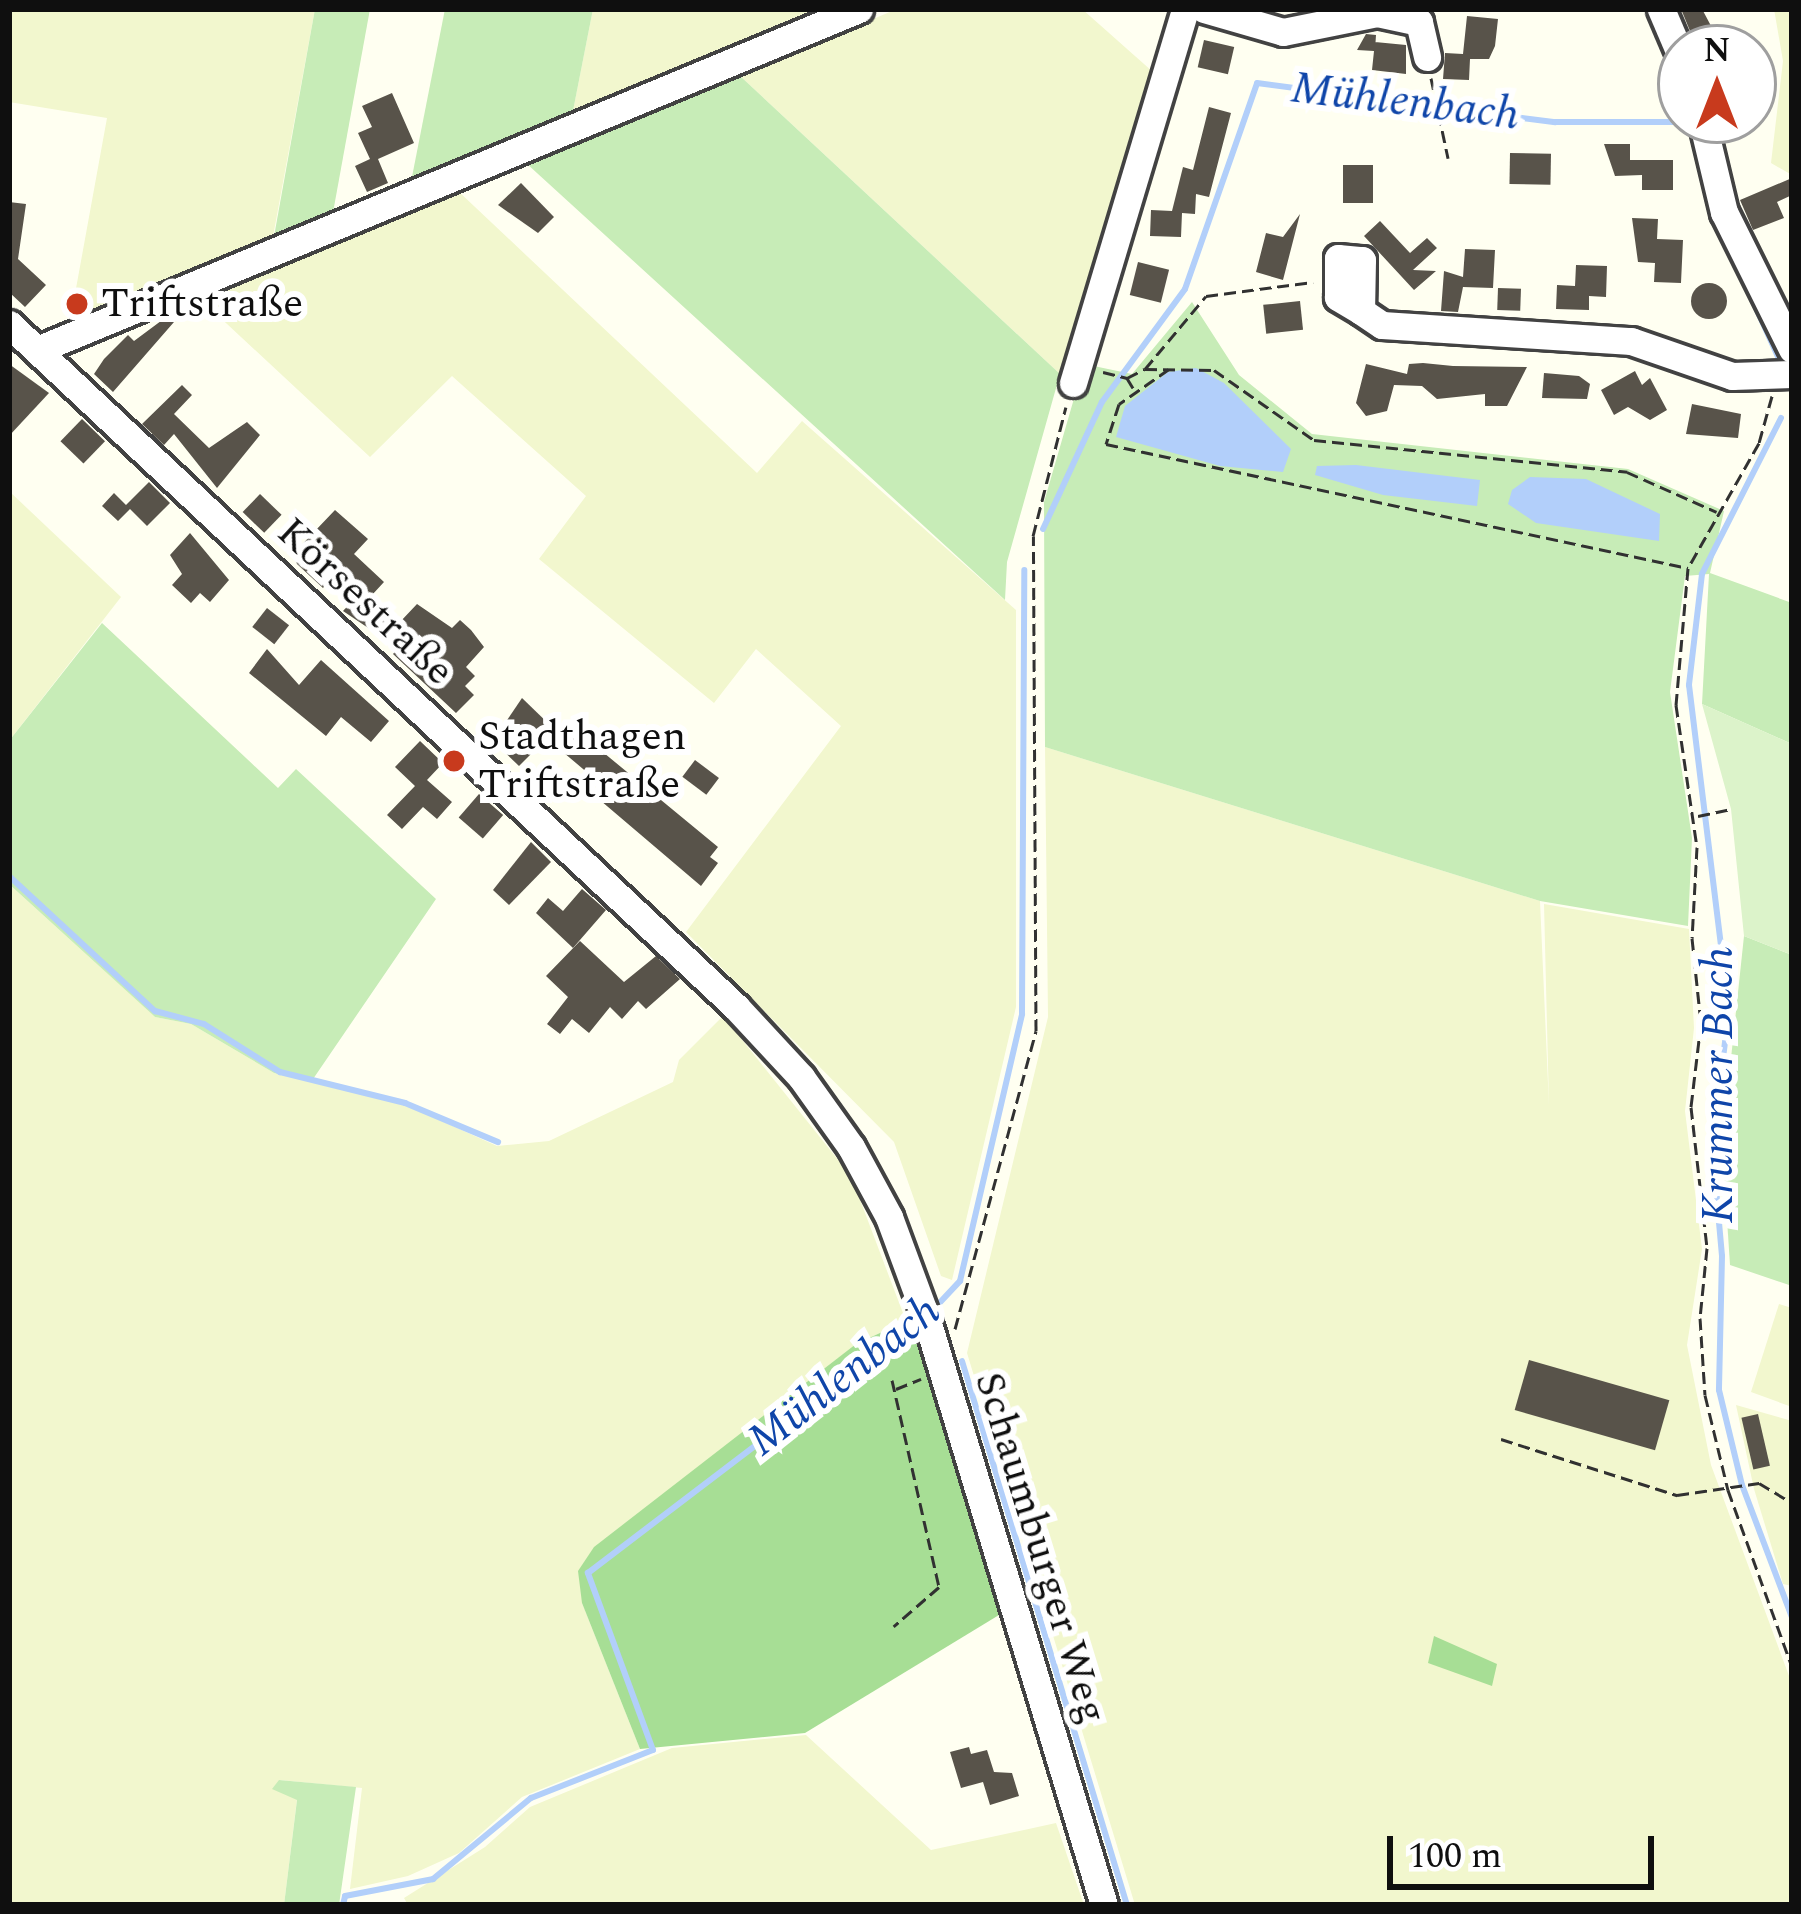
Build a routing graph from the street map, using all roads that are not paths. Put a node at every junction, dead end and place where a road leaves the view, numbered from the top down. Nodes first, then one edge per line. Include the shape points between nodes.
1 (859, 9) edge
2 (1185, 9) edge
3 (1204, 9) edge
4 (1427, 57) dead end
5 (1708, 144) edge
6 (1333, 280) road end
7 (9, 324) edge
8 (1792, 349) edge
9 (37, 350) junction
10 (1784, 376) edge
11 (1073, 382) road end
12 (889, 1217) joint
13 (1104, 1905) edge

1 - 9 street
2 - 11 street
3 - 4 street via 1283,32 1377,13 1419,22
5 - 8 street via 1724,212
6 - 10 street via 1338,297 1413,332 1631,341 1732,376
7 - 9 street, Körsestraße
9 - 12 street, Körsestraße via 736,1006 801,1077
12 - 13 street, Schaumburger Weg

